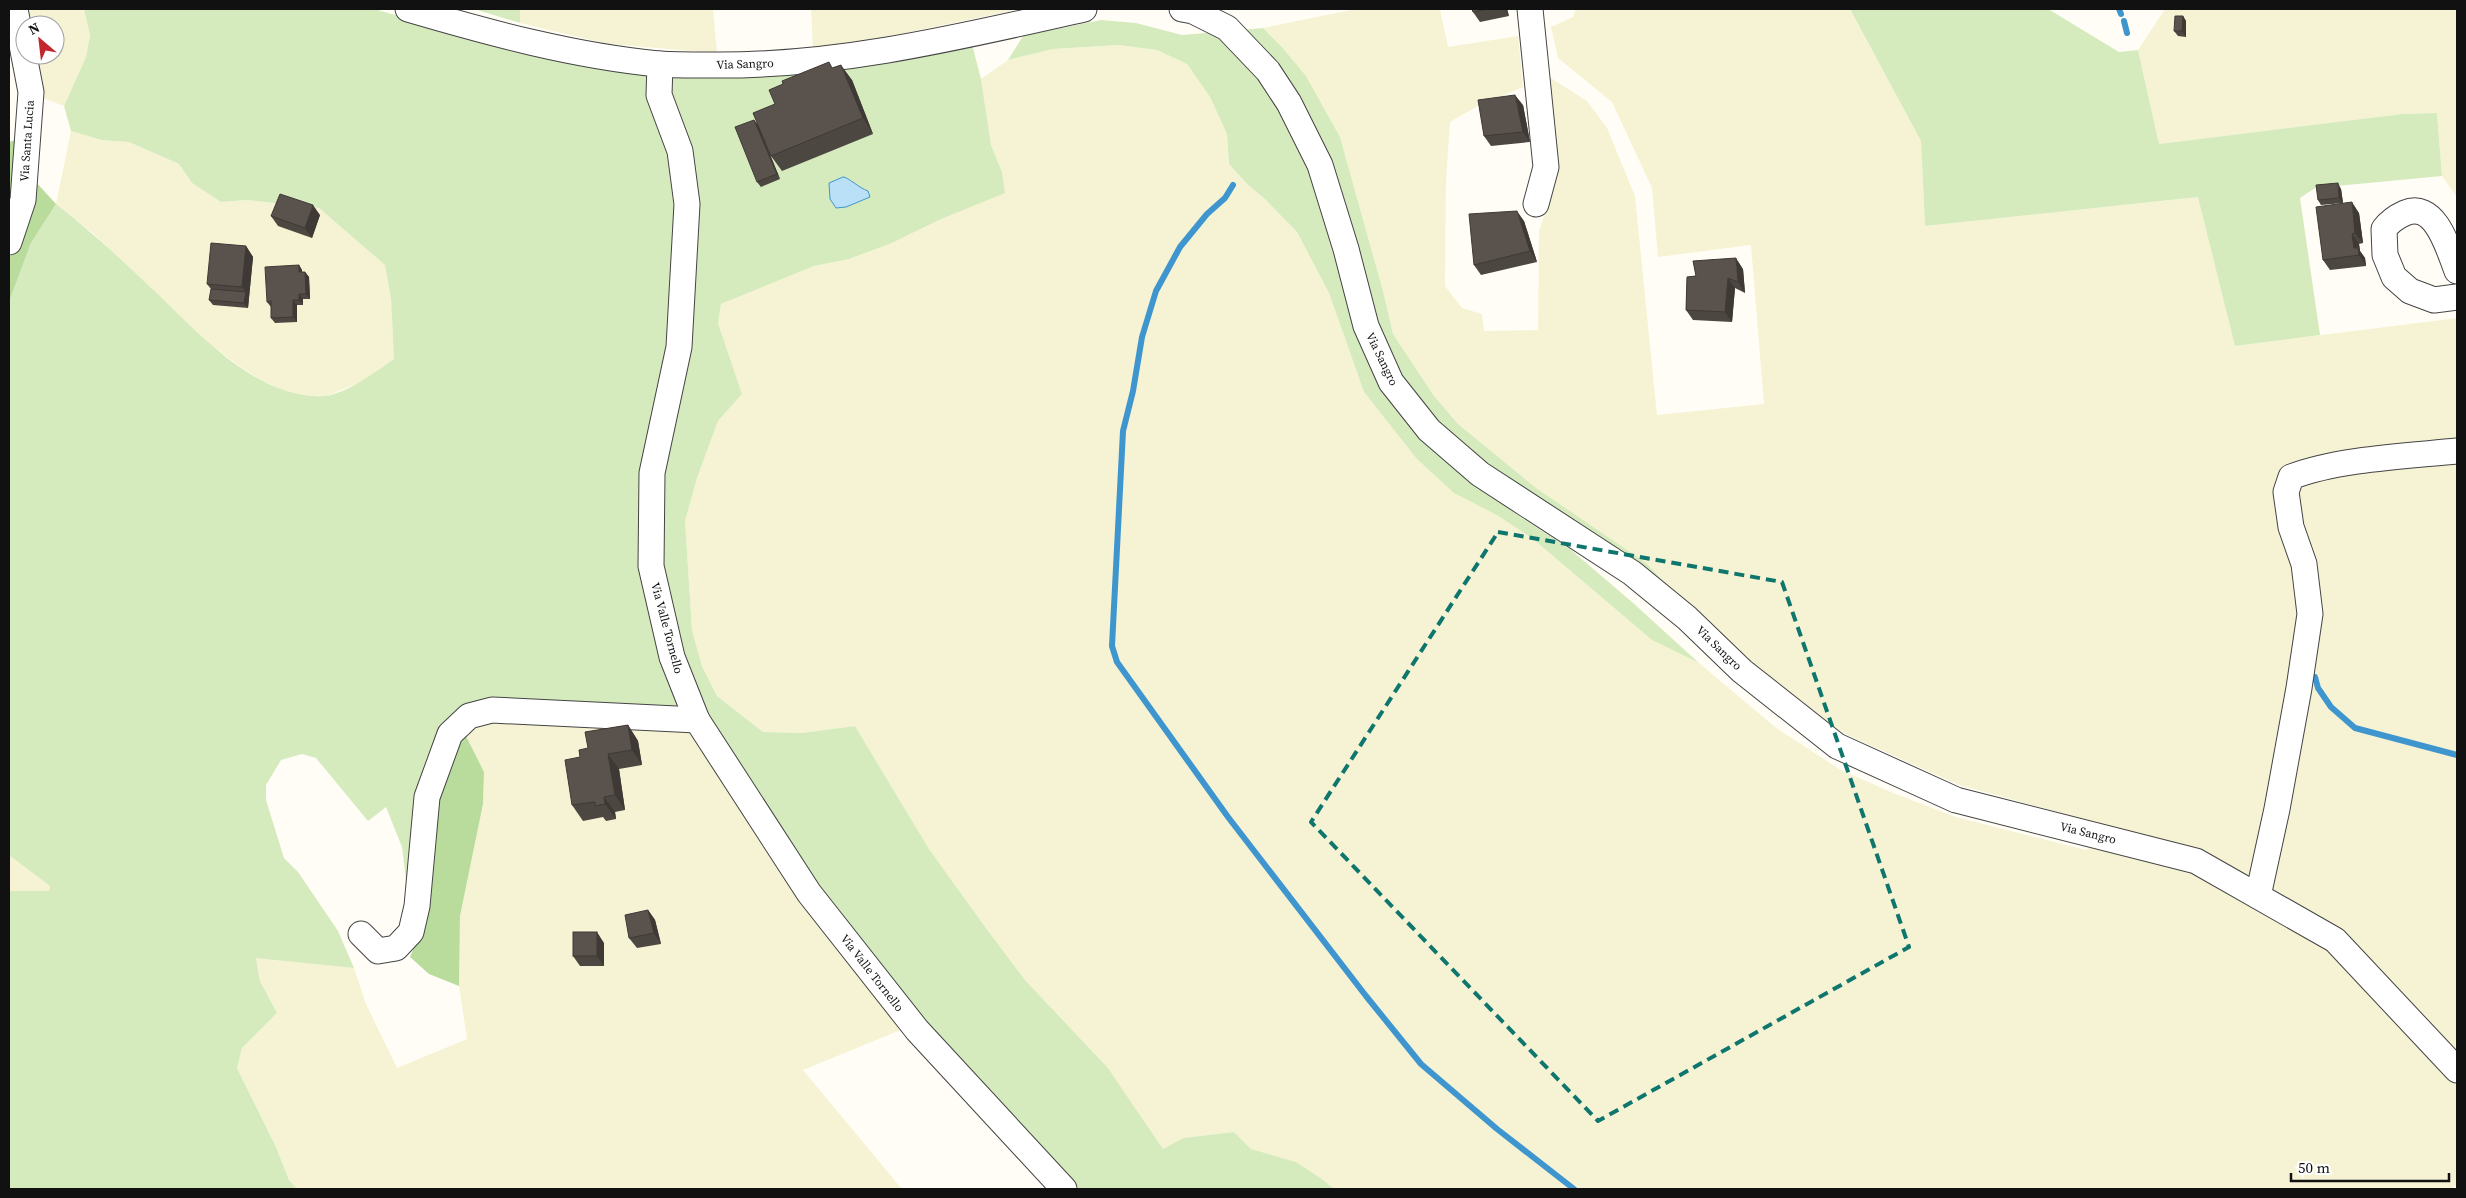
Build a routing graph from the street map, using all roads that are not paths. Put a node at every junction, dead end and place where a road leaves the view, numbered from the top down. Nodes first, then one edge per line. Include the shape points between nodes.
1 (15, 9) edge
2 (408, 9) edge
3 (1084, 9) edge
4 (1182, 9) edge
5 (1530, 9) edge
6 (1027, 15) edge
7 (660, 64) junction
8 (18, 133) edge
9 (1536, 204) dead end
10 (9, 242) edge
11 (2457, 271) edge
12 (2457, 297) edge
13 (2457, 452) edge
14 (697, 720) junction
15 (2258, 896) junction
16 (361, 934) dead end
17 (2457, 1070) edge
18 (1064, 1189) edge

1 - 8 street, Via Santa Lucia via 31,92
2 - 7 street, Via Sangro via 588,55
3 - 6 street, Via Sangro
4 - 15 street, Via Sangro via 1194,11 1227,28 1268,71 1320,165 1366,326 1391,382 1429,430 1480,474 1632,573 1687,618 1742,671 1837,746 1956,800 2196,861
5 - 9 street via 1546,167
6 - 7 street, Via Sangro via 877,53 756,65
7 - 14 street, Via Valle Tornello via 659,95 680,151 687,204 679,347 652,473 651,566 672,656
8 - 10 street, Via Santa Lucia via 23,200
11 - 12 street via 2442,233 2425,214 2410,211 2397,216 2384,229 2385,256 2394,277 2410,290 2434,300
13 - 15 street via 2308,470 2291,477 2286,492 2289,518 2304,564 2310,614 2279,800
14 - 16 street via 492,710 469,716 450,734 427,798 417,906 411,932 396,948 378,950
14 - 18 street, Via Valle Tornello via 809,893 917,1030
15 - 17 street, Via Sangro via 2336,940

